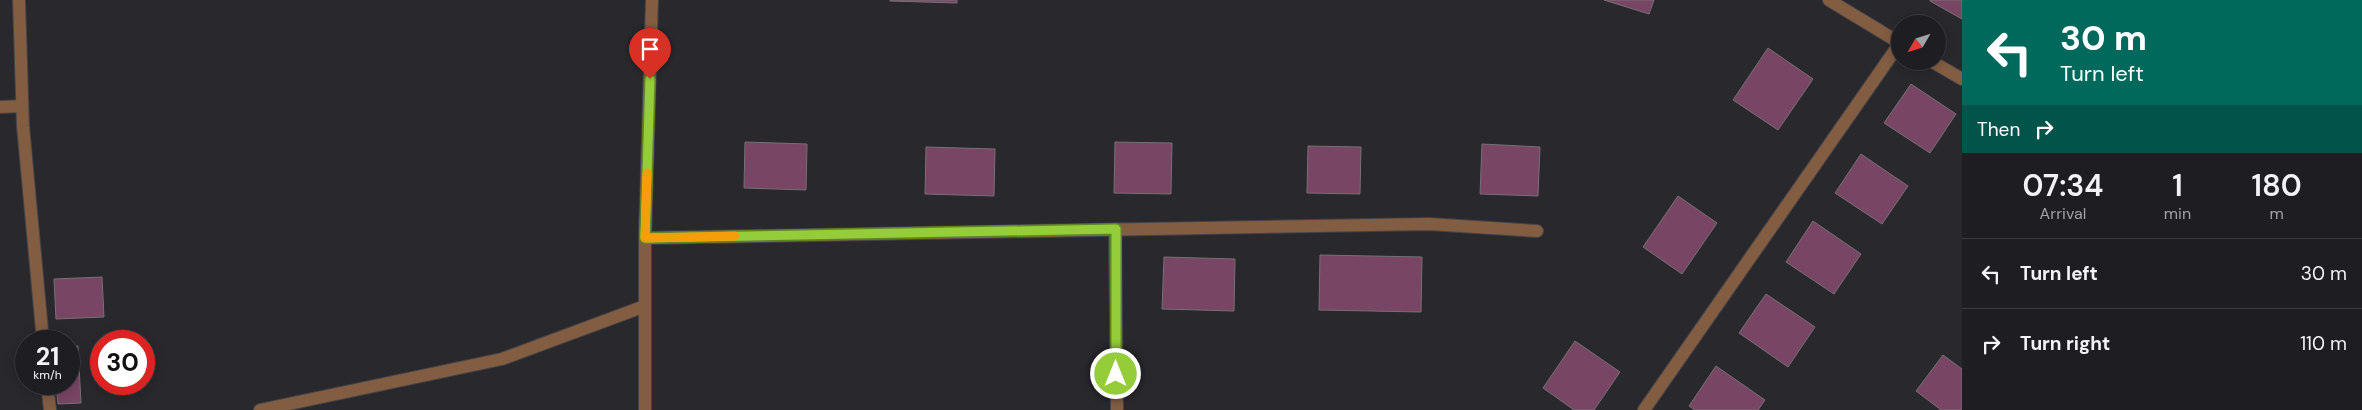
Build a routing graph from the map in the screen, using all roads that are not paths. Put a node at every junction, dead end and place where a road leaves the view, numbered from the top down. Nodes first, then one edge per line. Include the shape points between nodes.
1 (19, 0) edge
2 (652, 0) edge
3 (1829, 0) edge
4 (1891, 38) edge
5 (1891, 56) edge
6 (1946, 70) edge
7 (1962, 80) edge
8 (22, 106) junction
9 (0, 107) edge
10 (1116, 229) junction
11 (1537, 231) dead end
12 (645, 238) junction
13 (645, 306) junction
14 (42, 330) edge
15 (48, 395) edge
16 (50, 410) edge
17 (260, 410) edge
18 (646, 410) edge
19 (1117, 410) edge
20 (1644, 410) edge

1 - 8 street
2 - 12 street
3 - 4 street
5 - 20 street
6 - 7 street
8 - 9 street
8 - 14 street
10 - 11 street via 1429,224
10 - 12 street
10 - 19 street
12 - 13 street
13 - 17 street via 502,359
13 - 18 street
15 - 16 street

